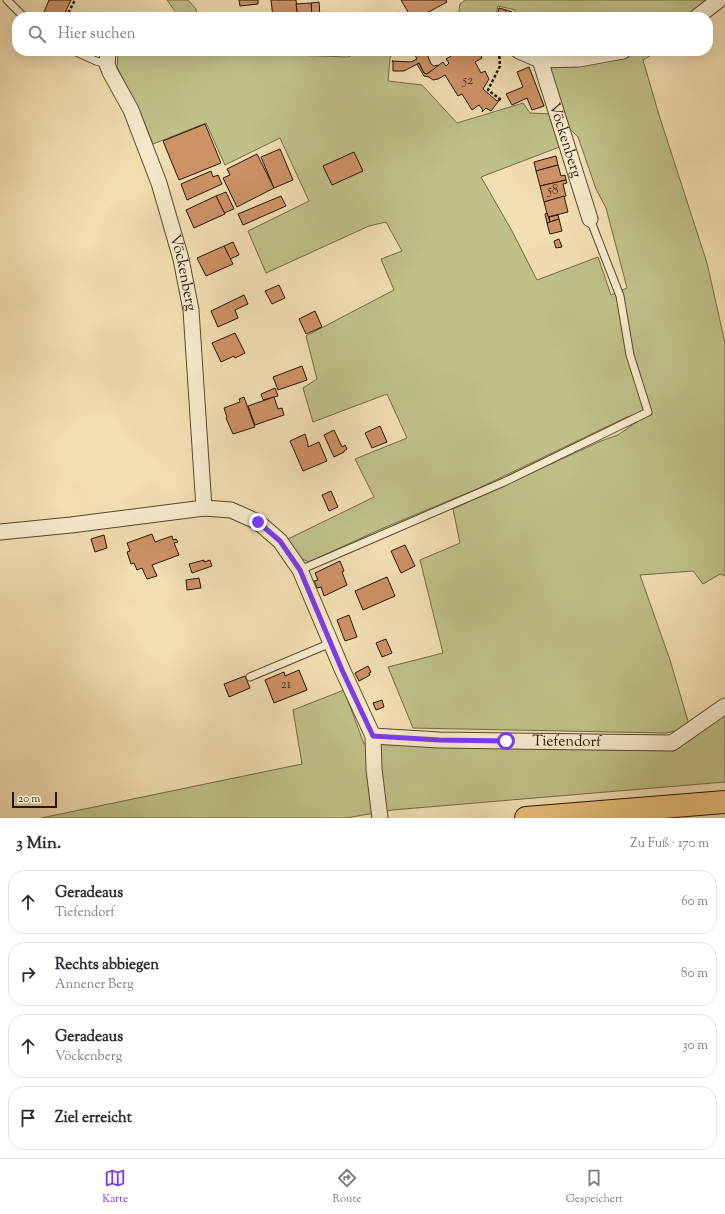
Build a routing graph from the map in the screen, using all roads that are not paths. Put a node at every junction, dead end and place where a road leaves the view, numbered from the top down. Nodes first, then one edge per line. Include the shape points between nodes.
1 (7, 0) edge
2 (719, 0) edge
3 (19, 12) edge
4 (703, 12) edge
5 (85, 56) edge
6 (531, 56) edge
7 (596, 56) edge
8 (108, 57) edge
9 (540, 60) junction
10 (590, 220) joint
11 (204, 508) junction
12 (0, 532) edge
13 (300, 570) junction
14 (330, 643) junction
15 (250, 677) dead end
16 (725, 706) edge
17 (373, 736) junction
18 (725, 802) edge
19 (380, 818) edge
20 (526, 818) edge

1 - 3 lane
2 - 4 street
5 - 8 lane via 96,61
6 - 9 street
7 - 9 street
8 - 11 street, Vöckenberg via 110,72 131,110 159,183 181,259 191,310
9 - 10 street, Vöckenberg
10 - 13 lane via 620,296 630,355 648,412 504,482
11 - 12 street
11 - 13 street via 231,510 258,522 280,541
13 - 14 street
14 - 15 lane
14 - 17 street
16 - 17 street, Tiefendorf via 672,743 454,740
17 - 19 street
18 - 20 highway

